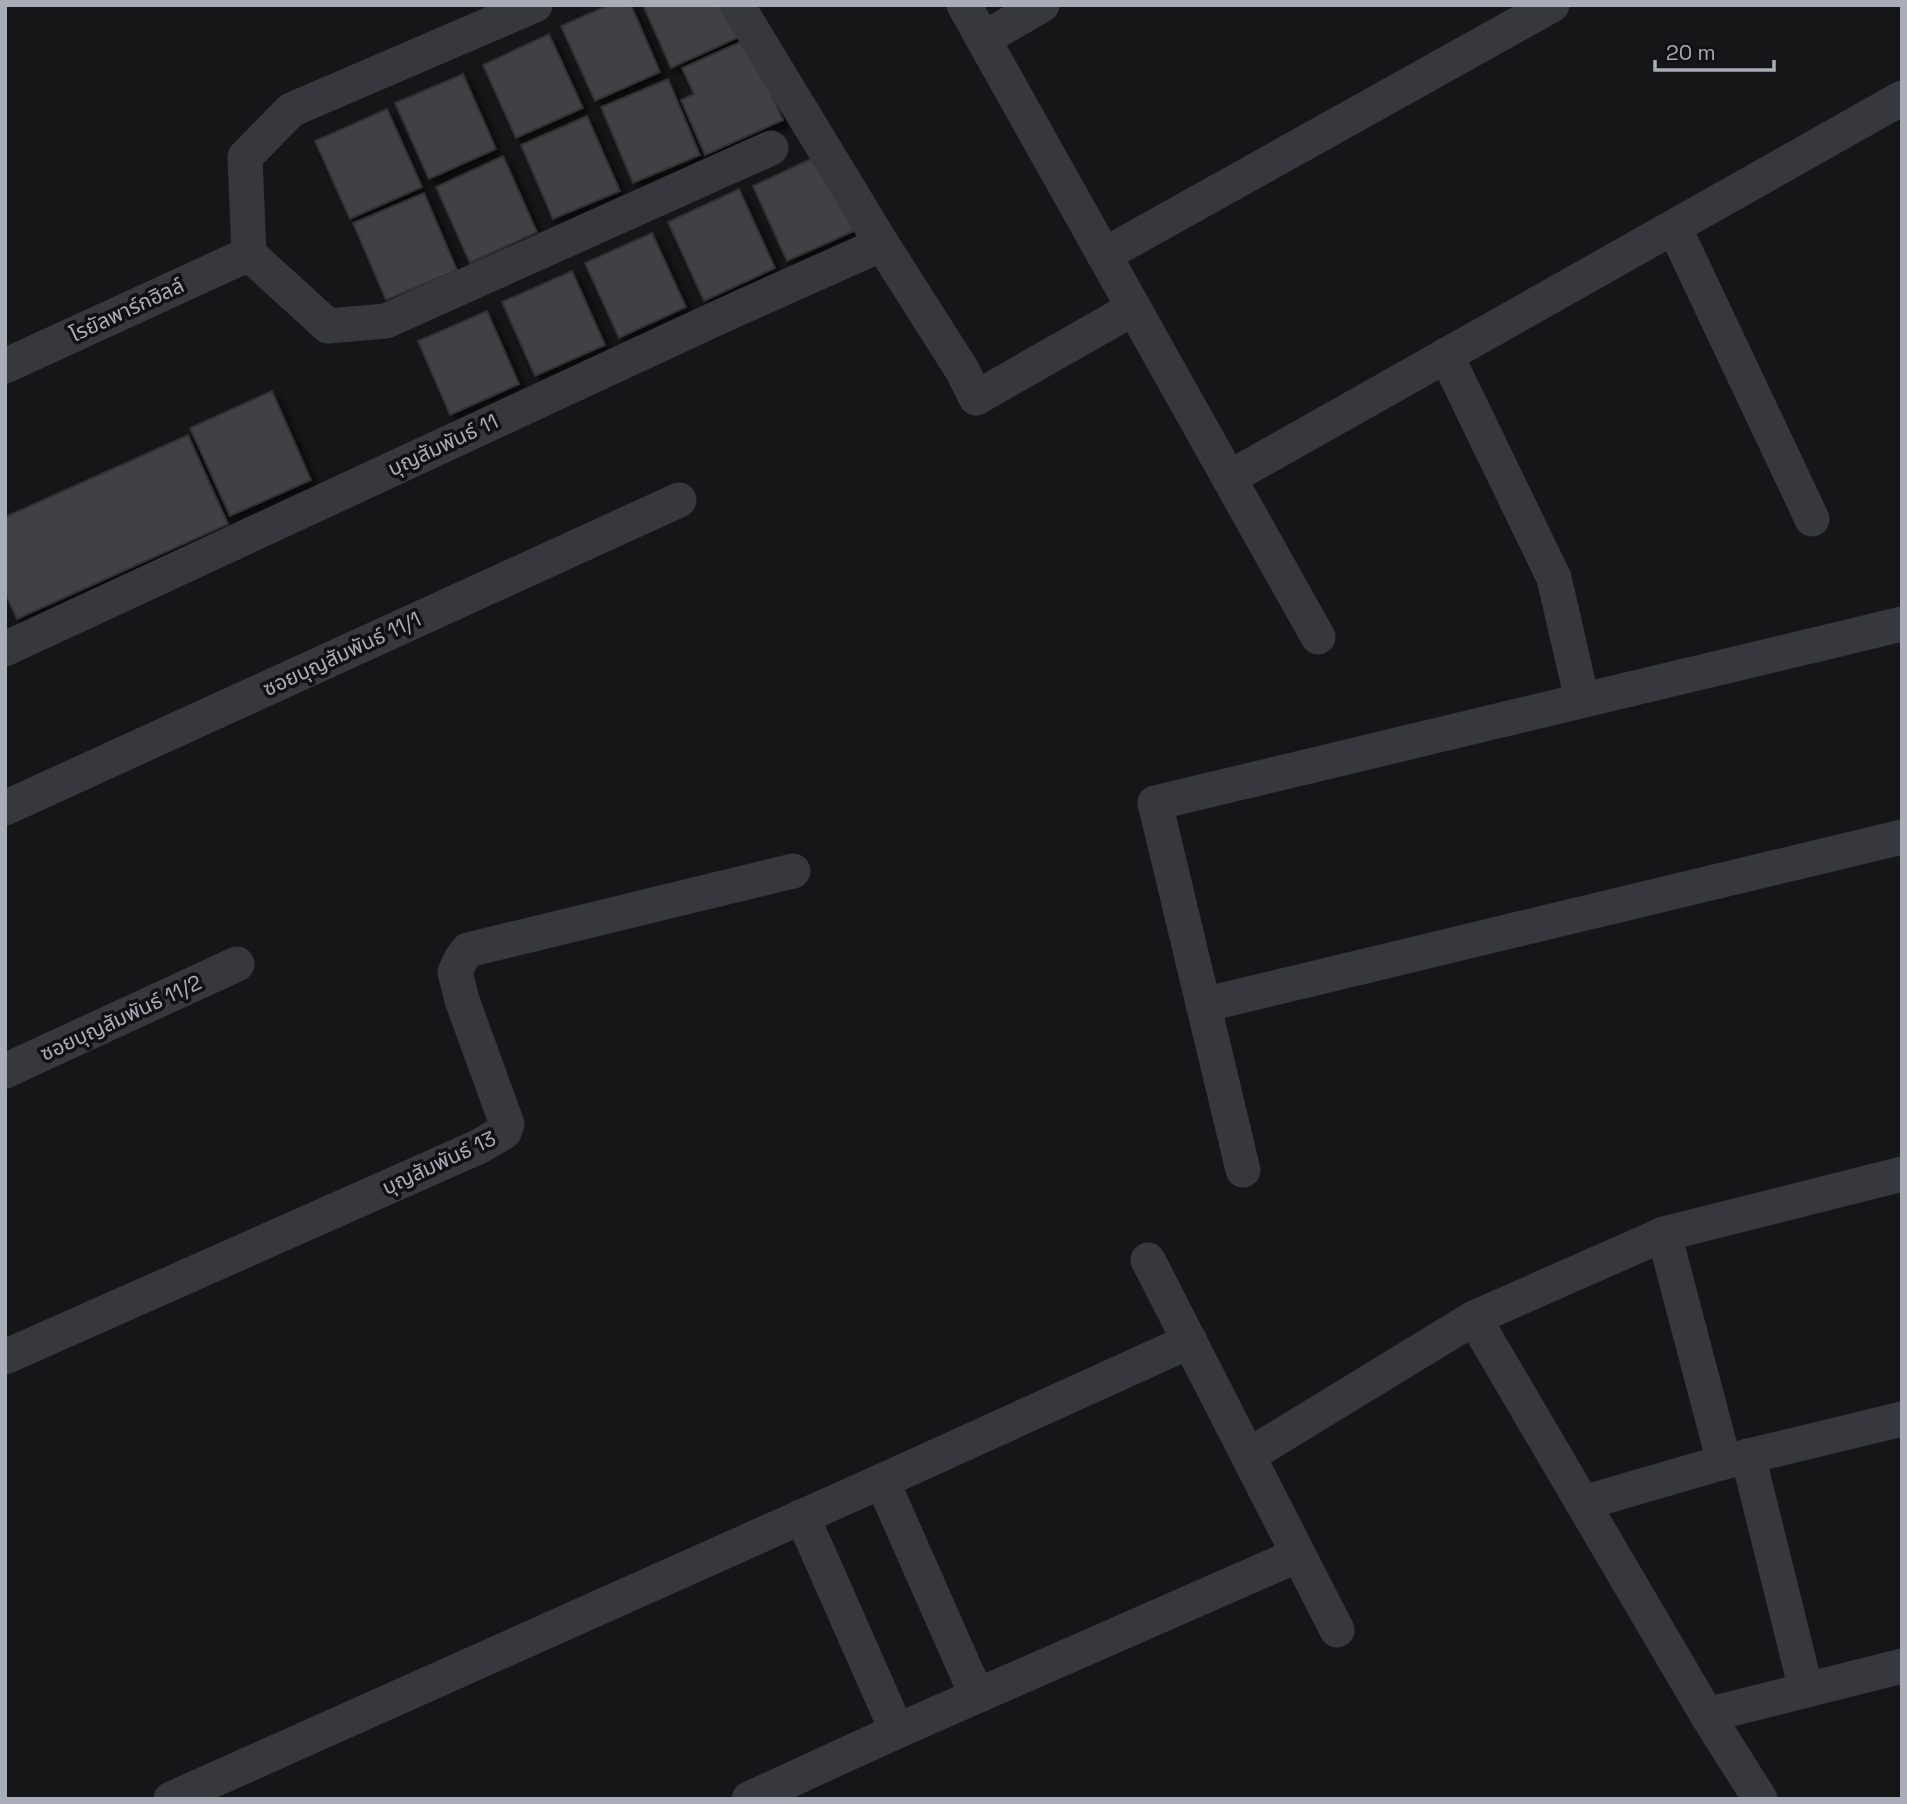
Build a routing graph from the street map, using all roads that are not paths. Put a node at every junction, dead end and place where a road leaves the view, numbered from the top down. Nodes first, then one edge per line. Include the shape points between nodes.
1 (534, 5) edge
2 (964, 5) edge
3 (1042, 5) edge
4 (1552, 5) edge
5 (739, 6) edge
6 (983, 39) junction
7 (1901, 99) edge
8 (771, 148) dead end
9 (1674, 227) junction
10 (882, 244) junction
11 (248, 254) junction
12 (1104, 255) junction
13 (1134, 308) junction
14 (1446, 355) junction
15 (5, 366) edge
16 (1229, 478) junction
17 (679, 500) dead end
18 (1812, 519) dead end
19 (1902, 624) edge
20 (1318, 637) dead end
21 (5, 649) edge
22 (1583, 700) junction
23 (5, 808) edge
24 (1902, 837) edge
25 (793, 871) dead end
26 (237, 964) dead end
27 (1203, 1005) junction
28 (5, 1071) edge
29 (1242, 1170) dead end
30 (1902, 1174) edge
31 (1664, 1234) junction
32 (1148, 1260) dead end
33 (1474, 1318) junction
34 (1190, 1341) junction
35 (5, 1357) edge
36 (1902, 1419) edge
37 (1248, 1456) junction
38 (1736, 1459) junction
39 (882, 1481) junction
40 (1583, 1503) junction
41 (802, 1516) junction
42 (1298, 1555) junction
43 (1337, 1630) dead end
44 (1902, 1666) edge
45 (1806, 1690) junction
46 (976, 1696) junction
47 (1707, 1715) junction
48 (897, 1731) junction
49 (171, 1799) edge
50 (749, 1799) edge
51 (1760, 1799) edge

1 - 11 street via 291,110 245,157
2 - 6 street
3 - 6 street
4 - 12 street
5 - 10 street
6 - 12 street
7 - 9 street
8 - 11 street via 386,321 328,326
9 - 14 street
9 - 18 street
10 - 13 street via 976,398
10 - 21 street, บุญสัมพันธ์ 11
11 - 15 street, โรยัลพาร์กฮิลล์
12 - 13 street
13 - 16 street
14 - 16 street
14 - 22 street via 1554,578
16 - 20 street
17 - 23 street, ซอยบุญสัมพันธ์ 11/1
19 - 22 street
22 - 27 street via 1155,803
24 - 27 street
25 - 35 street, บุญสัมพันธ์ 13 via 468,950 455,972 507,1124 504,1132 466,1153
26 - 28 street, ซอยบุญสัมพันธ์ 11/2
27 - 29 street
30 - 31 street
31 - 33 street
31 - 38 street
32 - 34 street
33 - 37 street
33 - 40 street
34 - 37 street
34 - 39 street
36 - 38 street
37 - 42 street
38 - 40 street
38 - 45 street
39 - 41 street
39 - 46 street
40 - 47 street
41 - 48 street
41 - 49 street
42 - 43 street
42 - 46 street
44 - 45 street
45 - 47 street
46 - 48 street
47 - 51 street
48 - 50 street

